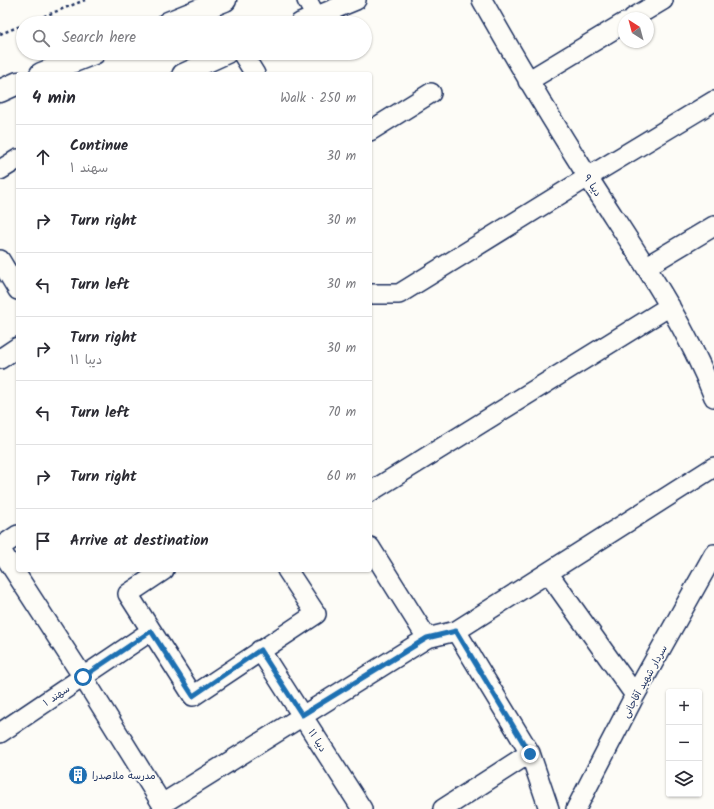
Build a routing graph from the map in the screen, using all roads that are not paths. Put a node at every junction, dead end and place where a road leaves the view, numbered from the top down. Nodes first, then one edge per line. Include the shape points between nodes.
1 (225, 0) edge
2 (356, 0) edge
3 (482, 0) edge
4 (663, 0) edge
5 (643, 12) edge
6 (308, 13) edge
7 (185, 16) edge
8 (618, 27) edge
9 (77, 60) edge
10 (213, 60) edge
11 (246, 60) edge
12 (47, 72) edge
13 (186, 72) edge
14 (254, 72) edge
15 (528, 81) junction
16 (16, 85) edge
17 (0, 91) edge
18 (431, 93) dead end
19 (714, 101) edge
20 (372, 130) edge
21 (16, 160) edge
22 (0, 170) edge
23 (588, 177) junction
24 (714, 226) edge
25 (7, 262) edge
26 (647, 266) junction
27 (16, 285) edge
28 (372, 294) edge
29 (670, 306) junction
30 (16, 348) edge
31 (0, 359) edge
32 (709, 368) edge
33 (714, 397) edge
34 (714, 467) edge
35 (372, 491) edge
36 (16, 536) edge
37 (0, 548) edge
38 (372, 550) edge
39 (714, 554) edge
40 (161, 572) edge
41 (288, 572) edge
42 (548, 573) junction
43 (151, 631) junction
44 (456, 631) junction
45 (427, 638) junction
46 (260, 650) junction
47 (83, 677) junction
48 (635, 695) junction
49 (302, 715) junction
50 (0, 733) edge
51 (530, 754) junction
52 (162, 806) edge
53 (362, 809) edge
54 (443, 809) edge
55 (549, 809) edge
56 (576, 809) edge

1 - 7 main road
2 - 6 street
3 - 15 street, دیبا ۹
4 - 5 street
8 - 15 street
9 - 12 main road
10 - 13 street
11 - 14 street
15 - 23 street, دیبا ۹
16 - 17 main road
18 - 20 street
19 - 23 street
21 - 22 street
23 - 26 street, دیبا ۹
23 - 28 street via 399,294
24 - 26 street
25 - 27 street
26 - 29 street, دیبا ۹
29 - 32 street, دیبا ۹
29 - 35 street
30 - 31 street
32 - 33 street
34 - 42 street
36 - 37 street
37 - 47 street
38 - 45 street
39 - 48 street, سردار شهید آقاجانی
40 - 43 street via 128,594
41 - 46 street via 316,614
42 - 44 street
42 - 48 street
43 - 46 street via 193,696
43 - 47 street, سهند ۱
44 - 45 street
44 - 51 street
45 - 49 street
46 - 49 street, دیبا ۱۱
47 - 50 street, سهند ۱
47 - 52 street
48 - 56 street, سردار شهید آقاجانی
49 - 52 street
49 - 53 street, دیبا ۱۱
51 - 54 street
51 - 55 street

